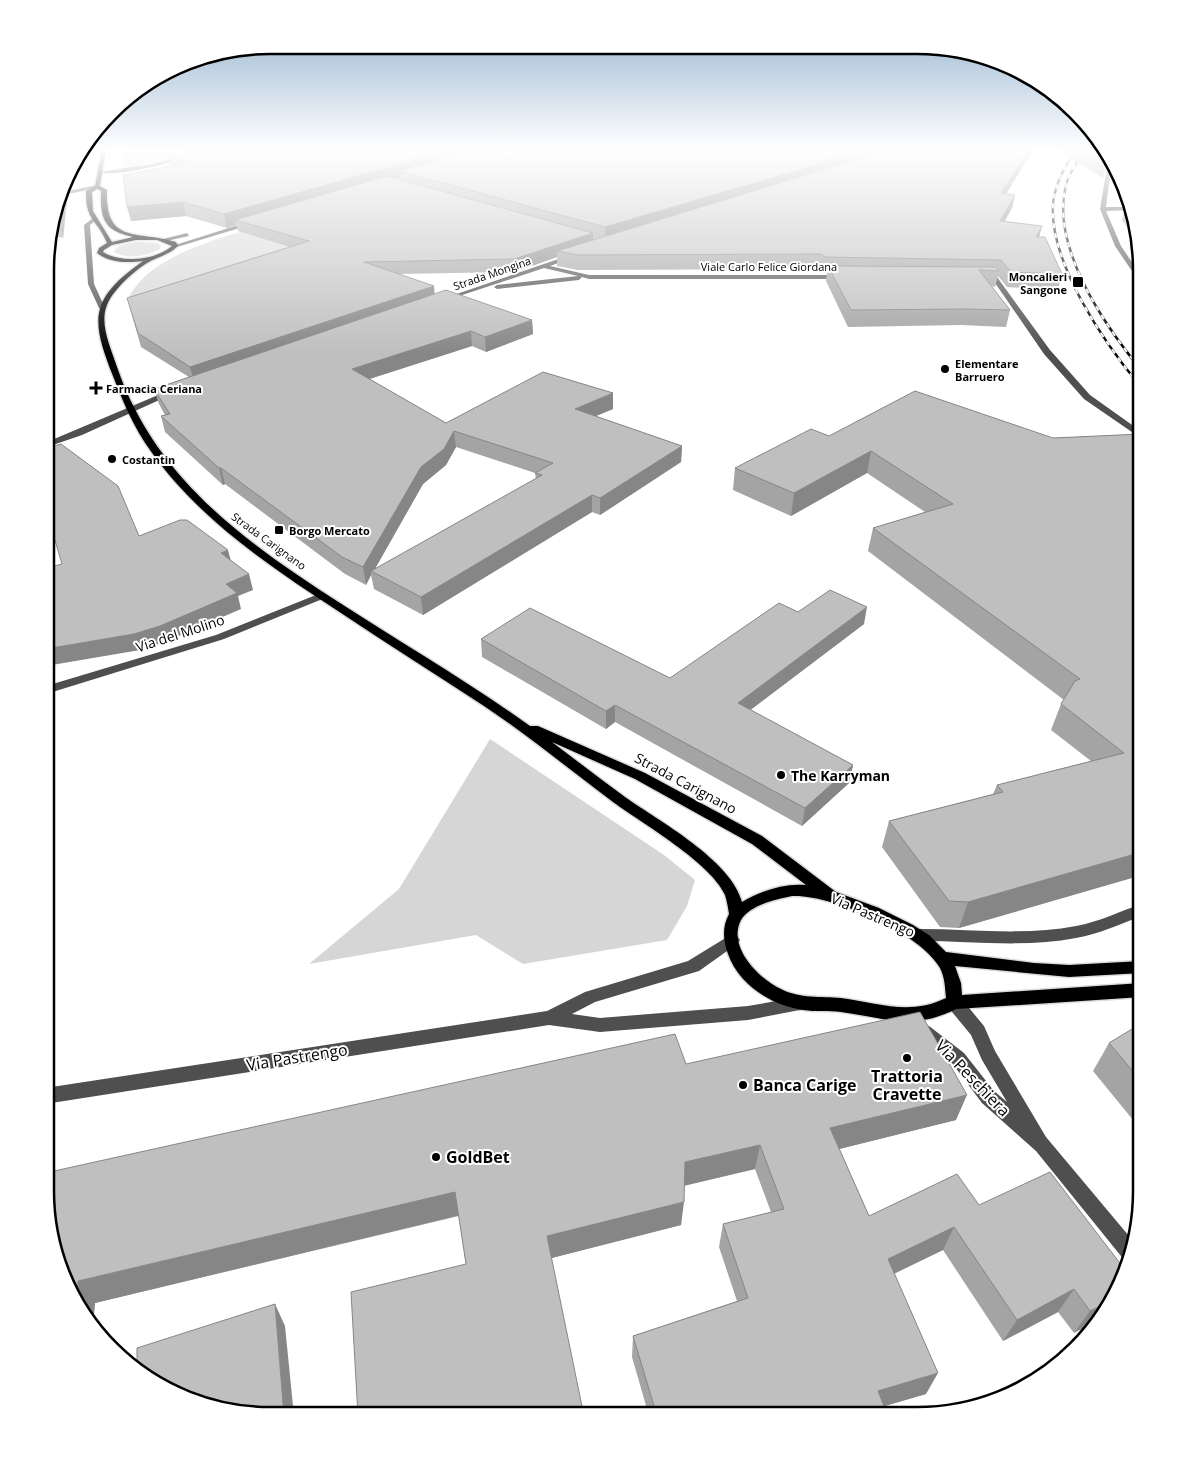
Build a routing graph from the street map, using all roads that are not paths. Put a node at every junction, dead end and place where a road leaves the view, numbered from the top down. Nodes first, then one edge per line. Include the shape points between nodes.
1 (92, 217) edge
2 (106, 217) edge
3 (1106, 217) edge
4 (94, 220) junction
5 (261, 220) edge
6 (234, 228) junction
7 (147, 238) junction
8 (166, 239) junction
9 (110, 244) junction
10 (175, 246) junction
11 (580, 254) edge
12 (153, 257) junction
13 (113, 259) junction
14 (543, 266) junction
15 (1133, 268) edge
16 (589, 277) junction
17 (848, 277) edge
18 (976, 278) edge
19 (121, 280) junction
20 (473, 290) junction
21 (436, 303) edge
22 (102, 308) junction
23 (181, 390) edge
24 (131, 409) junction
25 (1133, 429) edge
26 (54, 442) edge
27 (321, 596) junction
28 (54, 688) edge
29 (513, 719) junction
30 (832, 896) junction
31 (1133, 913) edge
32 (737, 914) junction
33 (920, 935) junction
34 (732, 940) junction
35 (942, 958) junction
36 (1133, 967) edge
37 (1133, 991) edge
38 (954, 1002) junction
39 (799, 1004) junction
40 (900, 1015) junction
41 (549, 1018) junction
42 (54, 1095) edge
43 (1042, 1145) junction
44 (1126, 1247) edge

1 - 4 main road, Strada Carignano
2 - 7 main road via 111,226 125,234
3 - 15 street via 1118,246
4 - 9 main road, Strada Carignano
4 - 22 street, Strada Carignano via 88,225 91,284
5 - 6 street
6 - 8 street
6 - 10 street
7 - 8 main road
7 - 9 main road
8 - 10 main road
9 - 13 main road via 100,253
10 - 12 main road
11 - 14 street, Strada Mongina
12 - 13 main road
12 - 19 main road
13 - 19 main road
14 - 16 street, Viale Carlo Felice Giordana
14 - 20 street, Strada Mongina
16 - 17 street, Viale Carlo Felice Giordana
16 - 20 street
18 - 25 street via 995,278 1047,352 1087,397
19 - 22 main road
20 - 21 street, Strada Mongina
22 - 24 main road, Strada Carignano via 118,381
23 - 24 street
24 - 26 street
24 - 27 main road, Strada Carignano via 153,450 198,503 237,537
27 - 28 street, Via del Molino via 220,637
27 - 29 main road, Strada Carignano
29 - 30 main road, Strada Carignano via 640,776 757,840
29 - 32 main road, Strada Carignano via 686,847 731,892
30 - 32 main road, Via Pastrengo via 799,890 784,892 752,904
30 - 33 main road, Via Pastrengo
31 - 33 street via 1078,932 1039,937
32 - 34 main road, Via Pastrengo via 732,925
33 - 35 main road, Via Pastrengo
34 - 39 main road, Via Pastrengo via 736,960 745,971 772,992
34 - 41 street, Via Pastrengo via 693,966 591,997
35 - 36 main road via 1034,969
35 - 38 main road, Via Pastrengo via 956,990
37 - 38 main road, Via Pastrengo
38 - 40 main road, Via Pastrengo via 932,1013
38 - 43 street, Via Peschiera via 978,1031 988,1056
39 - 40 main road, Via Pastrengo via 839,1005
39 - 41 street, Via Pastrengo via 748,1013 600,1025
40 - 43 street, Via Peschiera via 958,1058 988,1097
41 - 42 street, Via Pastrengo
43 - 44 street, Via Peschiera

